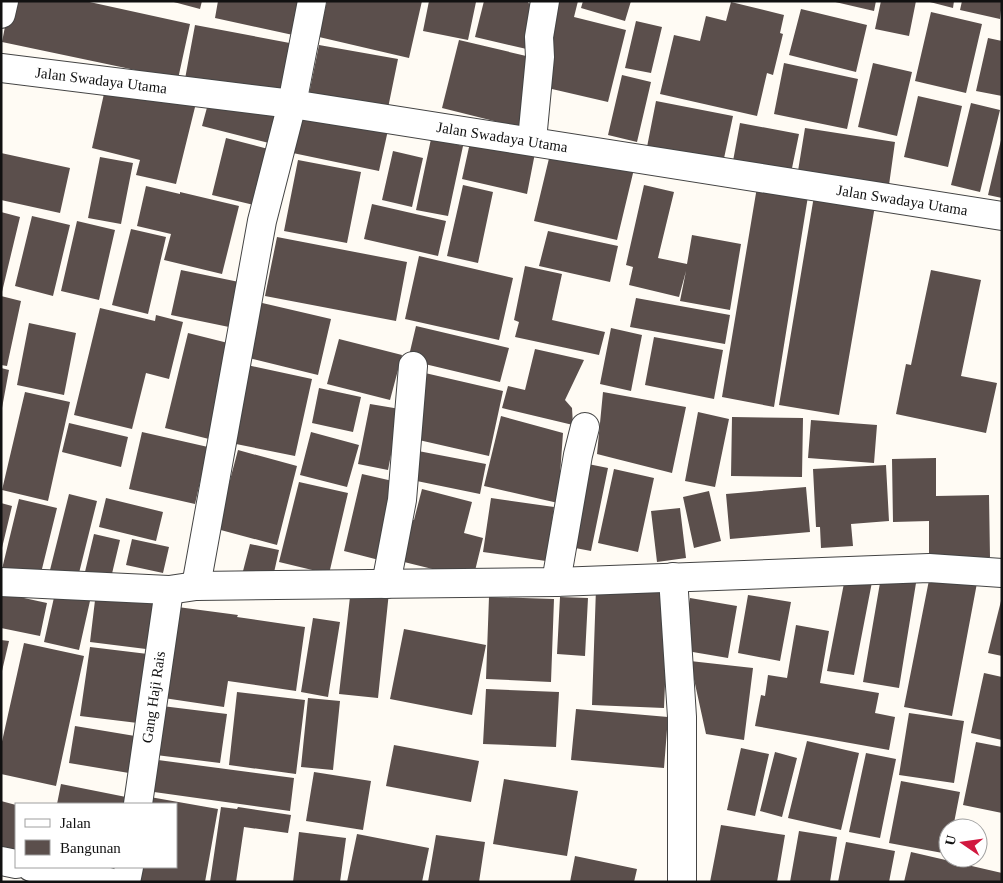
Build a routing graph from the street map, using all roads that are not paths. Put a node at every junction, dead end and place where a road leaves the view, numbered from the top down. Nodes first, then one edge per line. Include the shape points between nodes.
1 (4, 1) edge
2 (312, 1) edge
3 (545, 1) edge
4 (1, 14) edge
5 (1, 68) edge
6 (292, 104) junction
7 (532, 140) junction
8 (1002, 216) edge
9 (413, 366) dead end
10 (586, 427) dead end
11 (1002, 573) edge
12 (673, 577) junction
13 (1, 582) edge
14 (556, 582) junction
15 (386, 584) junction
16 (196, 586) junction
17 (169, 590) junction
18 (138, 803) edge
19 (1, 861) edge
20 (15, 864) edge
21 (36, 868) edge
22 (129, 868) edge
23 (110, 882) edge
24 (126, 882) edge
25 (682, 882) edge

1 - 4 street
2 - 6 street
3 - 7 street
5 - 6 street, Jalan Swadaya Utama
6 - 7 street, Jalan Swadaya Utama
6 - 16 street via 262,221
7 - 8 street, Jalan Swadaya Utama
9 - 15 street via 402,500
10 - 14 street via 578,455
11 - 12 street via 929,568
12 - 14 street
12 - 25 street via 682,717
13 - 17 street
14 - 15 street
15 - 16 street
16 - 17 street
17 - 18 street, Gang Haji Rais
19 - 20 street
21 - 23 street
22 - 24 street

